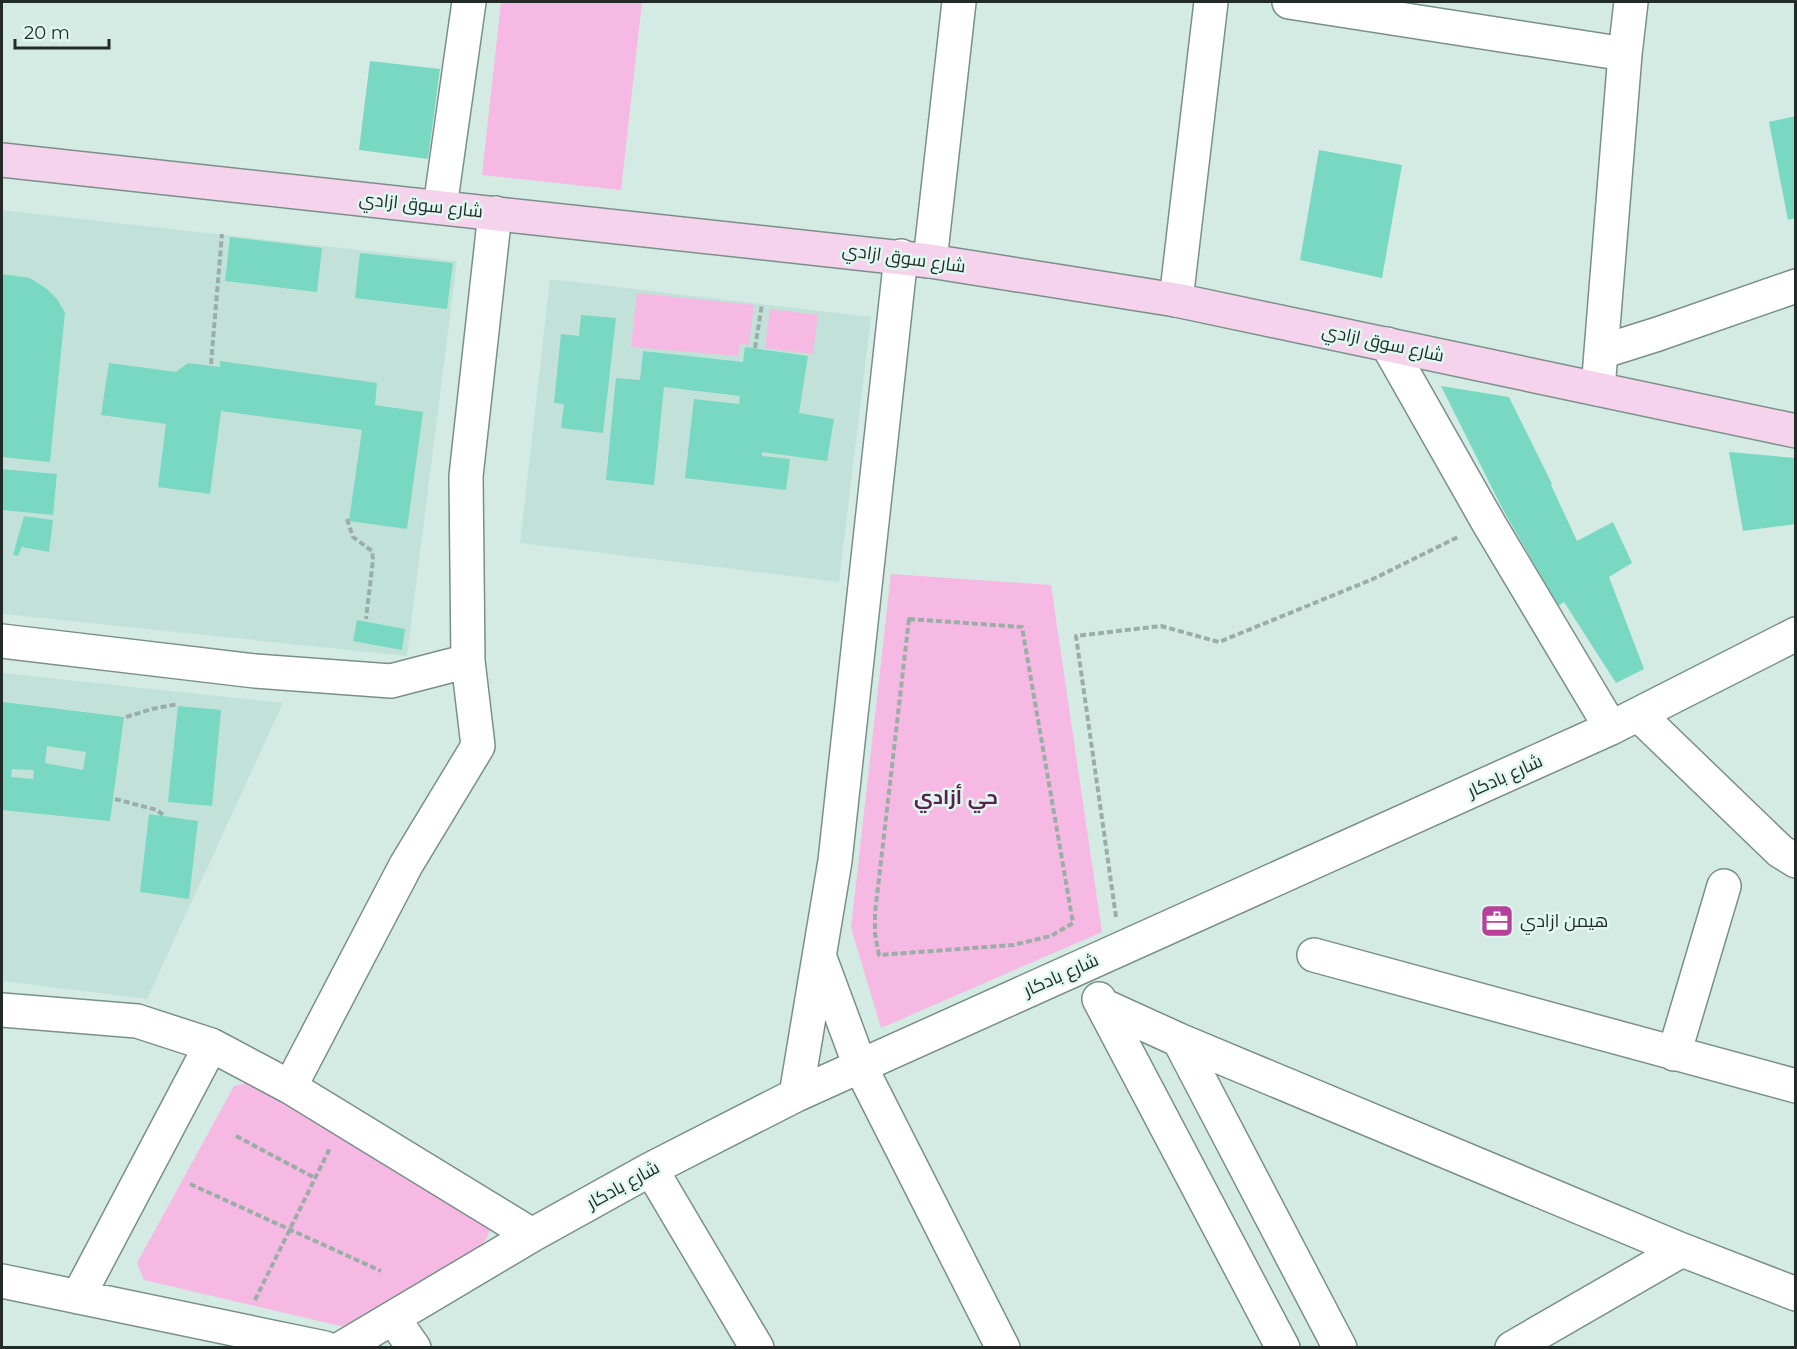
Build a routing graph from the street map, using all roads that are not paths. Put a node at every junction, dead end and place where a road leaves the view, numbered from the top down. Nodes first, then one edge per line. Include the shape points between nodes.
1 (469, 2) edge
2 (959, 2) edge
3 (1211, 2) edge
4 (1288, 2) edge
5 (1631, 2) edge
6 (1625, 54) junction
7 (2, 160) edge
8 (440, 207) junction
9 (495, 213) junction
10 (916, 259) junction
11 (1796, 286) edge
12 (1176, 300) junction
13 (1387, 344) junction
14 (1601, 352) junction
15 (1598, 389) junction
16 (1796, 431) edge
17 (1796, 634) edge
18 (2, 641) edge
19 (468, 661) junction
20 (1625, 722) junction
21 (1796, 861) edge
22 (1724, 886) dead end
23 (1314, 955) dead end
24 (820, 957) junction
25 (1080, 967) junction
26 (1102, 1005) junction
27 (2, 1010) edge
28 (1179, 1040) junction
29 (211, 1045) junction
30 (1674, 1054) junction
31 (860, 1066) junction
32 (1796, 1086) edge
33 (290, 1087) junction
34 (796, 1095) junction
35 (651, 1169) junction
36 (532, 1235) junction
37 (1682, 1250) junction
38 (2, 1281) edge
39 (1796, 1294) edge
40 (78, 1297) junction
41 (393, 1318) junction
42 (325, 1347) edge
43 (342, 1347) edge
44 (414, 1347) edge
45 (757, 1347) edge
46 (1003, 1347) edge
47 (1283, 1347) edge
48 (1340, 1347) edge
49 (1512, 1347) edge

1 - 8 street
2 - 10 street
3 - 12 street
4 - 6 street
5 - 6 street
6 - 14 street
7 - 8 street, شارع سوق ازادي
8 - 9 street, شارع سوق ازادي
9 - 10 street, شارع سوق ازادي
9 - 19 street via 466,476
10 - 12 street, شارع سوق ازادي
10 - 24 street
11 - 14 street
12 - 13 street, شارع سوق ازادي
13 - 15 street, شارع سوق ازادي
13 - 20 street via 1488,522
14 - 15 street
15 - 16 street, شارع سوق ازادي
17 - 20 street, شارع بادكار
18 - 19 street via 255,671 391,681
19 - 33 street via 478,746 406,865
20 - 21 street
20 - 25 street, شارع بادكار
22 - 30 street
23 - 30 street
24 - 31 street
24 - 34 street
25 - 26 street
25 - 31 street, شارع بادكار
26 - 28 street
26 - 47 street
27 - 29 street via 137,1021
28 - 37 street
28 - 48 street
29 - 33 street
29 - 40 street
30 - 32 street
31 - 34 street, شارع بادكار
31 - 46 street
33 - 36 street
34 - 35 street, شارع بادكار
35 - 36 street, شارع بادكار
35 - 45 street
36 - 41 street, شارع بادكار
37 - 39 street
37 - 49 street
38 - 40 street
40 - 42 street
41 - 43 street, شارع بادكار
41 - 44 street

